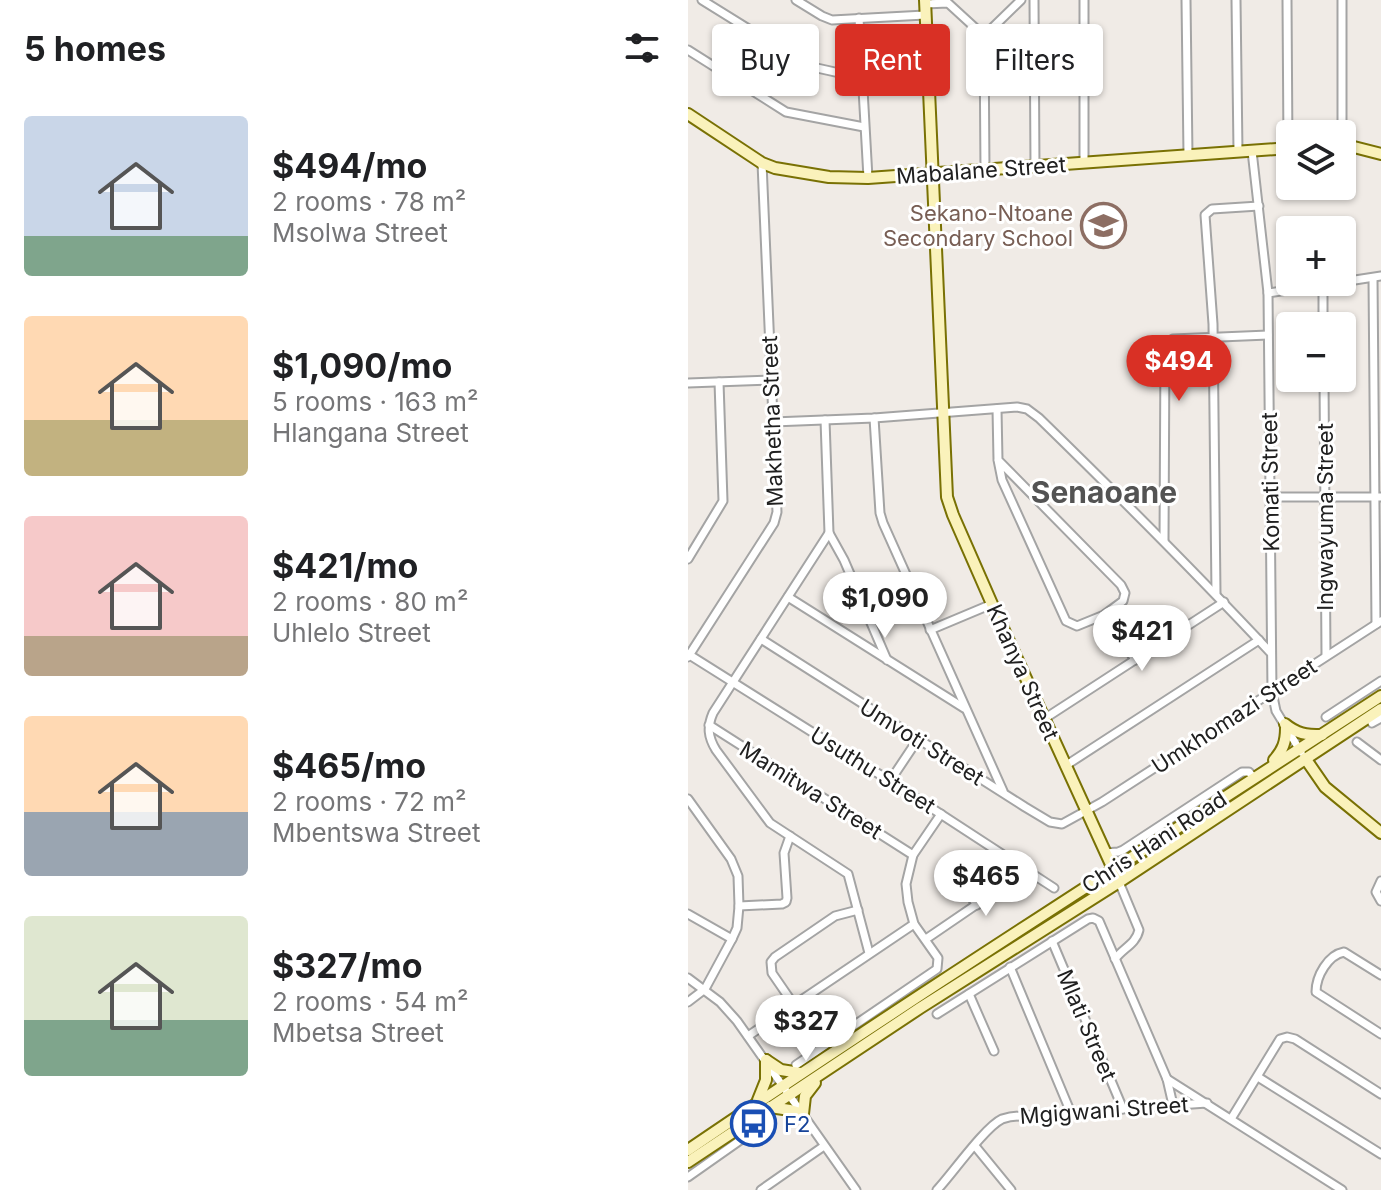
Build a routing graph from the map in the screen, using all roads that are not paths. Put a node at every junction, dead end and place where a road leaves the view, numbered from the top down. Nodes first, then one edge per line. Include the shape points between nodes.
1 (702, 0) edge
2 (796, 0) edge
3 (1021, 0) edge
4 (1034, 0) edge
5 (1084, 0) edge
6 (1186, 0) edge
7 (1236, 0) edge
8 (1287, 0) edge
9 (1342, 0) edge
10 (949, 1) edge
11 (925, 6) edge
12 (859, 18) junction
13 (859, 24) edge
14 (972, 24) edge
15 (996, 24) edge
16 (688, 50) edge
17 (835, 72) edge
18 (863, 96) edge
19 (984, 96) edge
20 (688, 114) edge
21 (1289, 120) edge
22 (1342, 120) edge
23 (864, 127) junction
24 (1356, 148) edge
25 (1276, 149) edge
26 (1238, 151) junction
27 (1252, 151) junction
28 (1381, 154) edge
29 (1188, 155) junction
30 (762, 163) junction
31 (1084, 163) junction
32 (1035, 167) junction
33 (985, 171) junction
34 (934, 175) junction
35 (868, 178) junction
36 (1259, 206) junction
37 (1377, 277) edge
38 (1356, 280) edge
39 (1276, 292) edge
40 (1268, 293) junction
41 (1268, 335) junction
42 (1213, 338) junction
43 (770, 380) junction
44 (719, 382) junction
45 (688, 383) edge
46 (1324, 392) edge
47 (997, 409) junction
48 (943, 412) junction
49 (874, 418) junction
50 (825, 420) junction
51 (773, 422) junction
52 (998, 460) junction
53 (1270, 497) junction
54 (1325, 497) junction
55 (1378, 497) edge
56 (829, 533) junction
57 (1164, 541) junction
58 (688, 559) edge
59 (1216, 593) junction
60 (788, 597) junction
61 (1224, 602) junction
62 (992, 604) junction
63 (1106, 614) junction
64 (1379, 622) edge
65 (930, 630) junction
66 (761, 639) junction
67 (1259, 640) junction
68 (1270, 652) junction
69 (689, 655) edge
70 (1326, 655) junction
71 (887, 660) junction
72 (1135, 660) junction
73 (1381, 681) edge
74 (733, 682) junction
75 (1272, 692) junction
76 (1381, 696) edge
77 (1381, 709) edge
78 (965, 710) junction
79 (1326, 717) dead end
80 (1381, 718) edge
81 (1044, 719) junction
82 (1372, 723) dead end
83 (709, 725) junction
84 (1285, 726) junction
85 (1322, 735) junction
86 (918, 739) junction
87 (1357, 742) dead end
88 (1302, 754) junction
89 (1381, 760) edge
90 (1065, 766) junction
91 (1258, 776) junction
92 (890, 781) junction
93 (1004, 793) junction
94 (688, 799) edge
95 (1086, 812) junction
96 (941, 814) junction
97 (1381, 833) edge
98 (790, 836) junction
99 (1105, 853) junction
100 (913, 855) junction
101 (1113, 869) junction
102 (1027, 870) junction
103 (1381, 881) edge
104 (1119, 882) junction
105 (1054, 888) dead end
106 (968, 893) dead end
107 (1381, 901) edge
108 (977, 905) junction
109 (739, 906) junction
110 (858, 910) junction
111 (688, 914) edge
112 (914, 924) junction
113 (732, 939) junction
114 (926, 939) junction
115 (1052, 941) junction
116 (869, 953) junction
117 (1115, 959) junction
118 (1010, 967) junction
119 (1381, 975) edge
120 (688, 978) edge
121 (705, 989) junction
122 (969, 994) junction
123 (688, 1002) edge
124 (794, 1005) junction
125 (937, 1014) dead end
126 (1381, 1034) edge
127 (748, 1036) junction
128 (994, 1051) dead end
129 (766, 1060) junction
130 (841, 1061) junction
131 (799, 1069) junction
132 (1258, 1077) junction
133 (1167, 1079) junction
134 (786, 1089) junction
135 (1381, 1094) edge
136 (757, 1102) junction
137 (1207, 1103) junction
138 (1173, 1105) junction
139 (770, 1107) junction
140 (1123, 1109) junction
141 (1071, 1113) junction
142 (803, 1114) junction
143 (1231, 1119) junction
144 (769, 1120) dead end
145 (824, 1146) junction
146 (975, 1146) junction
147 (688, 1150) edge
148 (1381, 1154) edge
149 (688, 1162) edge
150 (688, 1177) edge
151 (854, 1189) edge
152 (940, 1189) edge
153 (761, 1190) edge
154 (1011, 1190) edge
155 (1342, 1190) edge

1 - 17 street via 808,66
2 - 12 street via 827,19
3 - 15 street
4 - 32 street
5 - 31 street
6 - 29 street
7 - 26 street
8 - 21 street
9 - 22 street
10 - 11 street
10 - 14 street
11 - 12 street
11 - 34 main road, Khanya Street
12 - 13 street
16 - 23 street via 786,112
18 - 23 street
19 - 33 street
20 - 30 main road, Mabalane Street
23 - 35 street
24 - 28 main road
25 - 27 main road, Mabalane Street
26 - 27 main road, Mabalane Street
26 - 29 main road, Mabalane Street
27 - 36 street, Komati Street
29 - 31 main road, Mabalane Street
30 - 35 main road, Mabalane Street via 844,179
30 - 43 street, Makhetha Street
31 - 32 main road, Mabalane Street
32 - 33 main road, Mabalane Street
33 - 34 main road, Mabalane Street
34 - 35 main road, Mabalane Street
34 - 48 main road, Khanya Street
36 - 40 street, Komati Street
36 - 42 street via 1212,209 1205,215
37 - 38 street
37 - 55 street
39 - 40 street
40 - 41 street, Komati Street
41 - 42 street
41 - 53 street, Komati Street
42 - 57 street via 1173,339 1164,349
42 - 59 street
43 - 44 street
43 - 51 street, Makhetha Street
44 - 45 street
44 - 58 street via 723,501
46 - 54 street, Ingwayuma Street
47 - 48 street
47 - 52 street
47 - 57 street via 1024,408 1034,414
48 - 49 street
48 - 62 main road, Khanya Street via 947,497
49 - 50 street
49 - 65 street via 883,523
50 - 51 street
50 - 56 street
51 - 69 street, Makhetha Street via 776,518
52 - 63 street via 1121,585 1123,601
52 - 63 street via 1002,480 1066,621 1077,626
53 - 54 street
53 - 68 street, Komati Street
54 - 55 street
54 - 70 street, Ingwayuma Street
55 - 64 street
56 - 60 street
56 - 71 street
57 - 59 street
59 - 61 street
60 - 66 street
60 - 71 street
61 - 67 street
61 - 72 street
62 - 65 street
62 - 81 main road, Khanya Street
63 - 72 street
64 - 70 street, Umkhomazi Street
65 - 78 street
66 - 74 street
66 - 86 street, Umvoti Street
67 - 68 street
67 - 90 street
68 - 75 street, Komati Street
69 - 74 street, Usuthu Street
70 - 75 street, Umkhomazi Street
71 - 78 street
72 - 81 street
73 - 79 street
74 - 83 street
74 - 92 street, Usuthu Street
75 - 84 street, Komati Street
75 - 95 street, Umkhomazi Street
76 - 85 main road, Chris Hani Road
77 - 88 main road, Chris Hani Road
78 - 93 street
80 - 82 street
81 - 90 main road, Khanya Street
83 - 98 street via 712,744 765,818
83 - 100 street, Mamitwa Street
84 - 85 main road
84 - 88 street, Komati Street
84 - 91 main road via 1282,752
85 - 88 main road, Chris Hani Road
86 - 92 street
86 - 93 street, Umvoti Street
87 - 89 street
88 - 91 main road, Chris Hani Road
88 - 97 main road via 1325,787
88 - 104 main road, Chris Hani Road
90 - 95 main road, Khanya Street
91 - 99 street via 1242,772 1123,850
91 - 101 main road, Chris Hani Road
92 - 96 street, Usuthu Street
93 - 95 street, Umvoti Street via 1054,824
94 - 109 street via 731,859 738,876
95 - 99 main road, Khanya Street
96 - 100 street
96 - 102 street, Usuthu Street
98 - 109 street via 784,849 786,902
98 - 110 street via 848,874
99 - 101 main road, Khanya Street
100 - 112 street via 906,884
101 - 104 main road, Khanya Street
101 - 131 main road, Chris Hani Road
102 - 105 street, Usuthu Street
102 - 108 street
103 - 107 street via 1376,892
104 - 117 street, Khanya Street via 1139,930
104 - 130 main road, Chris Hani Road
106 - 108 street
108 - 114 street
109 - 113 street
110 - 116 street
110 - 124 street via 835,916 771,962 772,973
111 - 113 street
112 - 114 street
112 - 116 street
113 - 121 street
114 - 131 street via 938,958 937,969
115 - 117 street via 1093,918
115 - 118 street
115 - 140 street, Mlati Street
116 - 124 street
117 - 133 street
118 - 122 street
118 - 141 street
119 - 126 street via 1341,952 1332,957 1316,986 1316,992
120 - 121 street
121 - 123 street
121 - 127 street
122 - 125 street
122 - 128 street
124 - 127 street
127 - 129 street
129 - 131 main road via 785,1072
129 - 134 street
129 - 136 main road via 765,1085
130 - 134 main road, Chris Hani Road
130 - 142 main road via 807,1092
131 - 134 main road, Chris Hani Road
132 - 135 street via 1280,1039 1290,1037
132 - 143 street
132 - 148 street
133 - 137 street
133 - 138 street
134 - 136 main road, Chris Hani Road
134 - 139 main road, Chris Hani Road
134 - 142 street
136 - 147 main road, Chris Hani Road
137 - 138 street, Mgigwani Street
137 - 143 street
138 - 140 street, Mgigwani Street
139 - 142 main road
139 - 149 main road, Chris Hani Road
140 - 141 street, Mgigwani Street
141 - 146 street, Mgigwani Street via 1003,1119
142 - 145 street
143 - 155 street
144 - 150 street
145 - 151 street
145 - 153 street
146 - 152 street, Mgigwani Street
146 - 154 street

